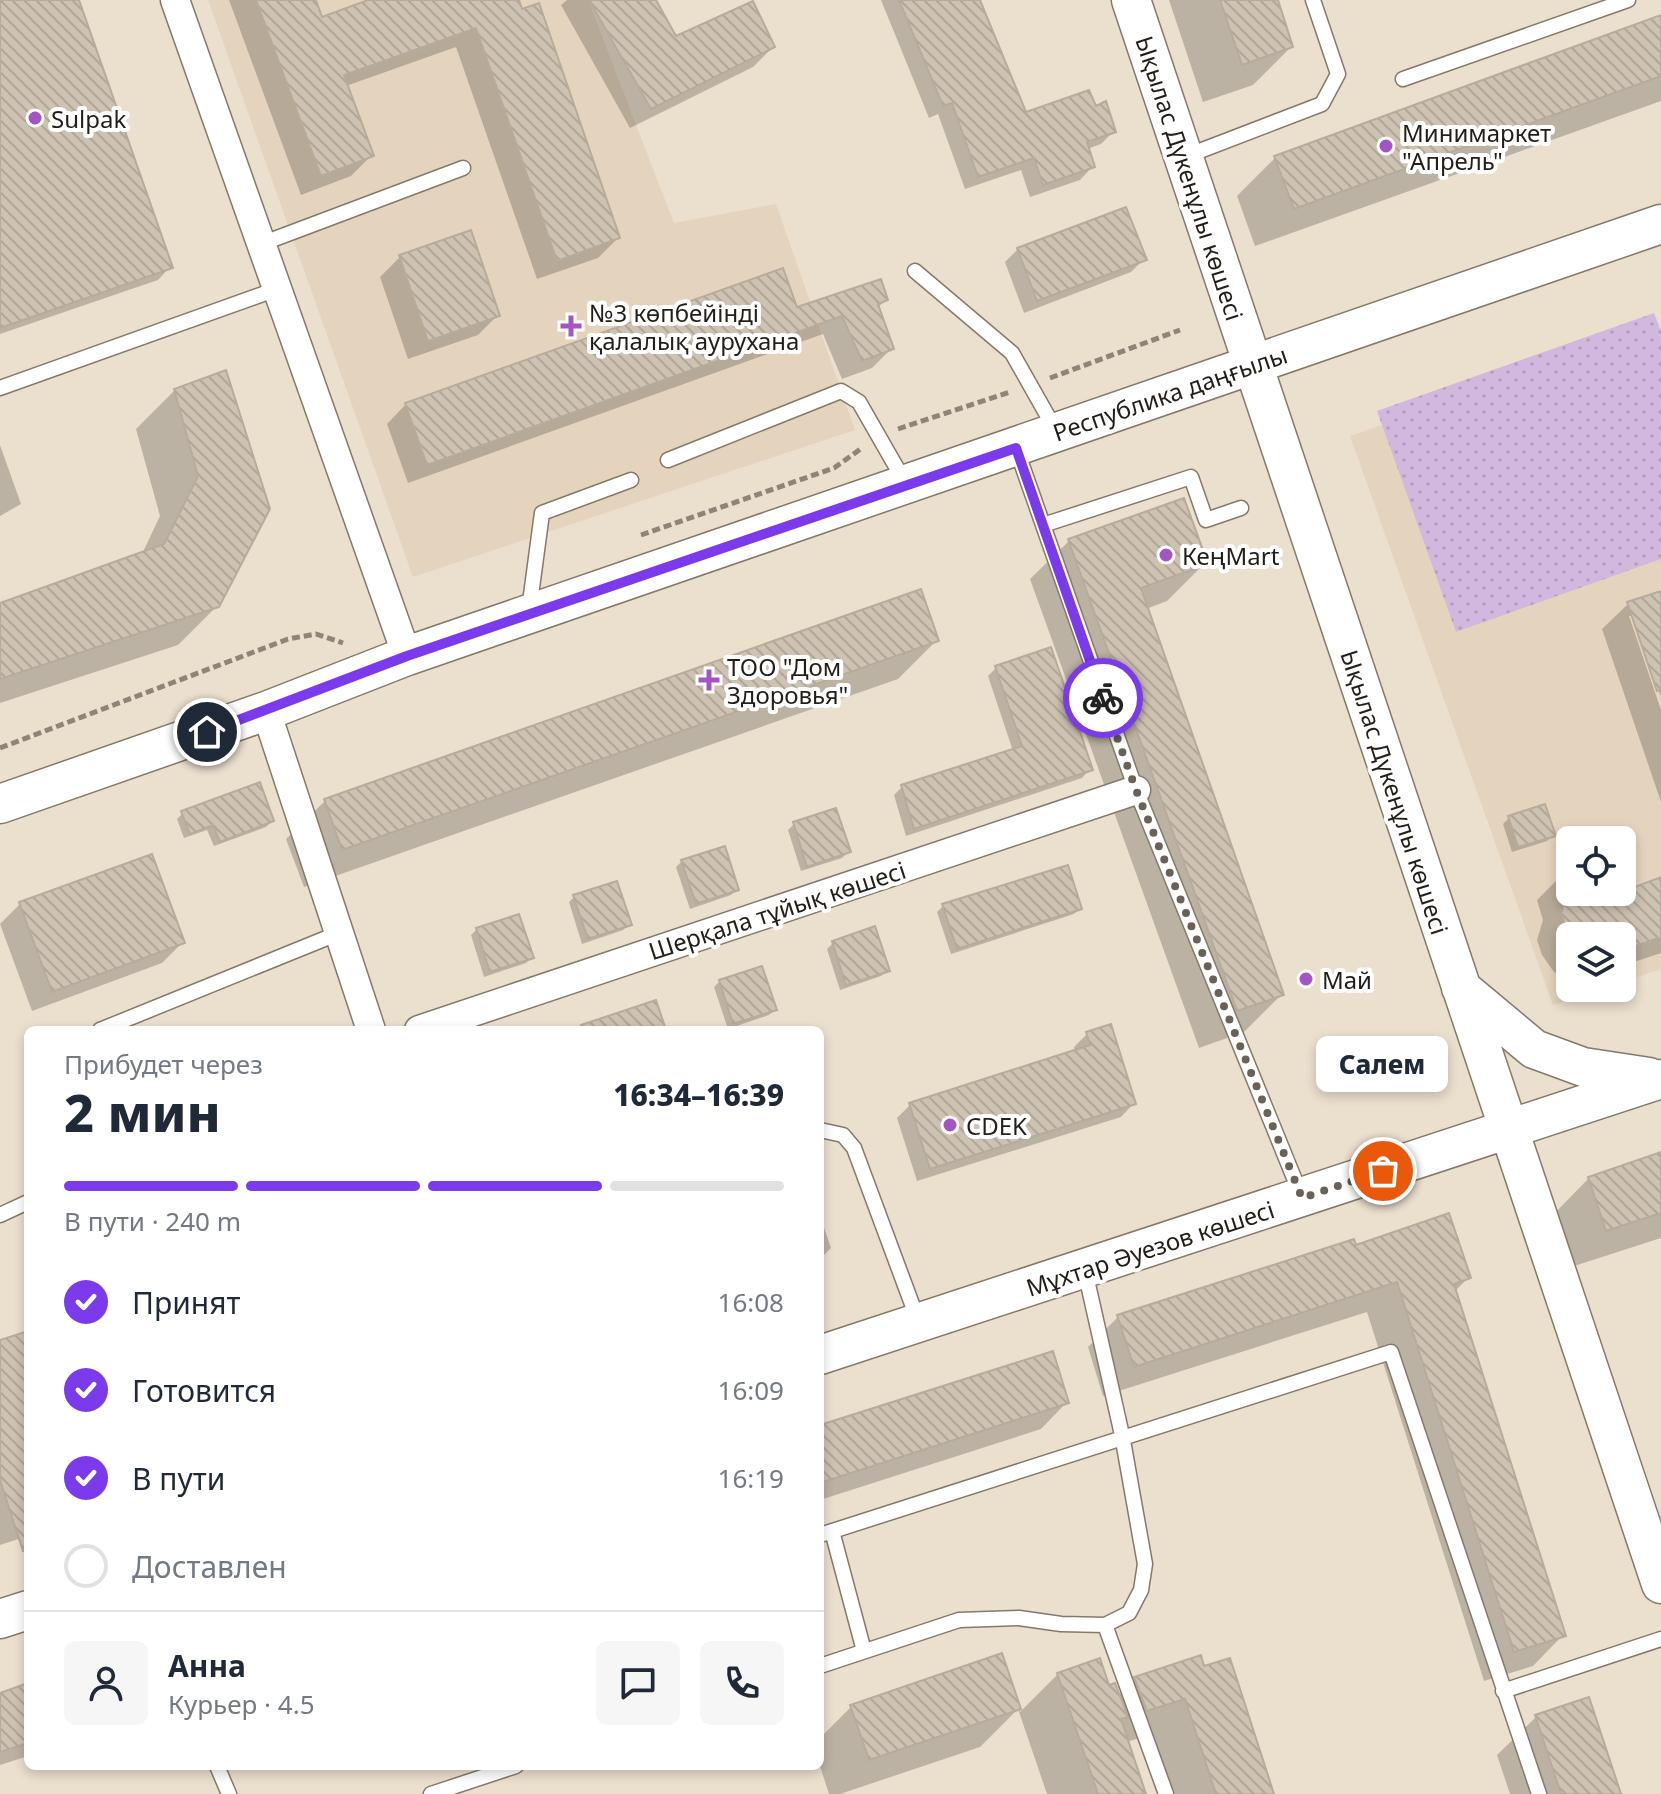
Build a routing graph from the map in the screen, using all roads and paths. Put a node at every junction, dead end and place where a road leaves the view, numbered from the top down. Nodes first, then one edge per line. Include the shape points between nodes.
1 (175, 0) edge
2 (1131, 0) edge
3 (1313, 0) edge
4 (1628, 0) edge
5 (1403, 79) dead end
6 (1183, 157) junction
7 (463, 168) dead end
8 (1661, 224) edge
9 (261, 244) junction
10 (915, 271) dead end
11 (277, 289) junction
12 (1180, 330) dead end
13 (1252, 363) junction
14 (1030, 385) junction
15 (0, 388) edge
16 (1057, 433) junction
17 (878, 436) junction
18 (1016, 448) junction
19 (668, 460) dead end
20 (631, 480) dead end
21 (906, 485) junction
22 (1241, 508) dead end
23 (1043, 525) junction
24 (630, 539) dead end
25 (528, 614) junction
26 (401, 641) junction
27 (266, 711) junction
28 (0, 748) edge
29 (1136, 790) junction
30 (0, 804) edge
31 (339, 933) junction
32 (1461, 988) junction
33 (110, 1026) edge
34 (370, 1026) edge
35 (431, 1026) edge
36 (1660, 1079) edge
37 (1508, 1127) junction
38 (824, 1131) edge
39 (1302, 1198) junction
40 (24, 1204) edge
41 (0, 1215) edge
42 (1084, 1270) junction
43 (919, 1323) junction
44 (824, 1354) edge
45 (1122, 1435) junction
46 (826, 1533) edge
47 (1661, 1584) edge
48 (24, 1611) edge
49 (0, 1619) edge
50 (1105, 1625) junction
51 (1661, 1639) edge
52 (864, 1651) junction
53 (824, 1665) edge
54 (1503, 1691) junction
55 (219, 1770) edge
56 (504, 1770) edge
57 (229, 1794) edge
58 (431, 1794) edge
59 (1166, 1794) edge
60 (1539, 1794) edge

1 - 9 street
2 - 6 street, Ықылас Дүкенұлы көшесі
3 - 6 lane via 1338,74 1322,104
4 - 5 lane
6 - 13 street, Ықылас Дүкенұлы көшесі
7 - 9 lane
8 - 13 street, Республика даңғылы
9 - 11 street
10 - 14 lane via 1012,353
11 - 15 lane
11 - 26 street
12 - 14 path
13 - 16 street, Республика даңғылы
13 - 32 street, Ықылас Дүкенұлы көшесі
14 - 16 lane
14 - 17 path
16 - 18 street, Республика даңғылы
17 - 19 lane via 859,402 841,391
17 - 21 lane
17 - 24 path via 834,468
18 - 21 street, Республика даңғылы
18 - 23 lane
20 - 25 lane via 542,513
21 - 25 street, Республика даңғылы
22 - 23 lane via 1206,520 1191,477
23 - 29 lane
25 - 26 street, Республика даңғылы
26 - 27 street, Республика даңғылы
26 - 28 path via 332,642 316,634 288,639
27 - 30 street, Республика даңғылы
27 - 31 street
29 - 35 street, Шерқала тұйық көшесі
29 - 39 lane
31 - 33 lane
31 - 34 street
32 - 36 street via 1534,1049 1583,1067
32 - 37 street, Ықылас Дүкенұлы көшесі
36 - 37 street, Мұхтар Әуезов көшесі
37 - 39 street, Мұхтар Әуезов көшесі
37 - 47 street, Ықылас Дүкенұлы көшесі via 1645,1515
38 - 43 lane via 843,1135 854,1148
39 - 42 street, Мұхтар Әуезов көшесі
40 - 41 lane
42 - 43 street, Мұхтар Әуезов көшесі
42 - 45 lane
43 - 44 street, Мұхтар Әуезов көшесі
45 - 46 lane
45 - 50 lane via 1145,1564 1141,1590 1129,1613
45 - 54 lane via 1391,1352
46 - 52 lane
48 - 49 street
50 - 52 lane via 1019,1618 959,1620
50 - 59 lane
51 - 54 lane
52 - 53 lane
54 - 60 lane
55 - 57 lane
56 - 58 lane

